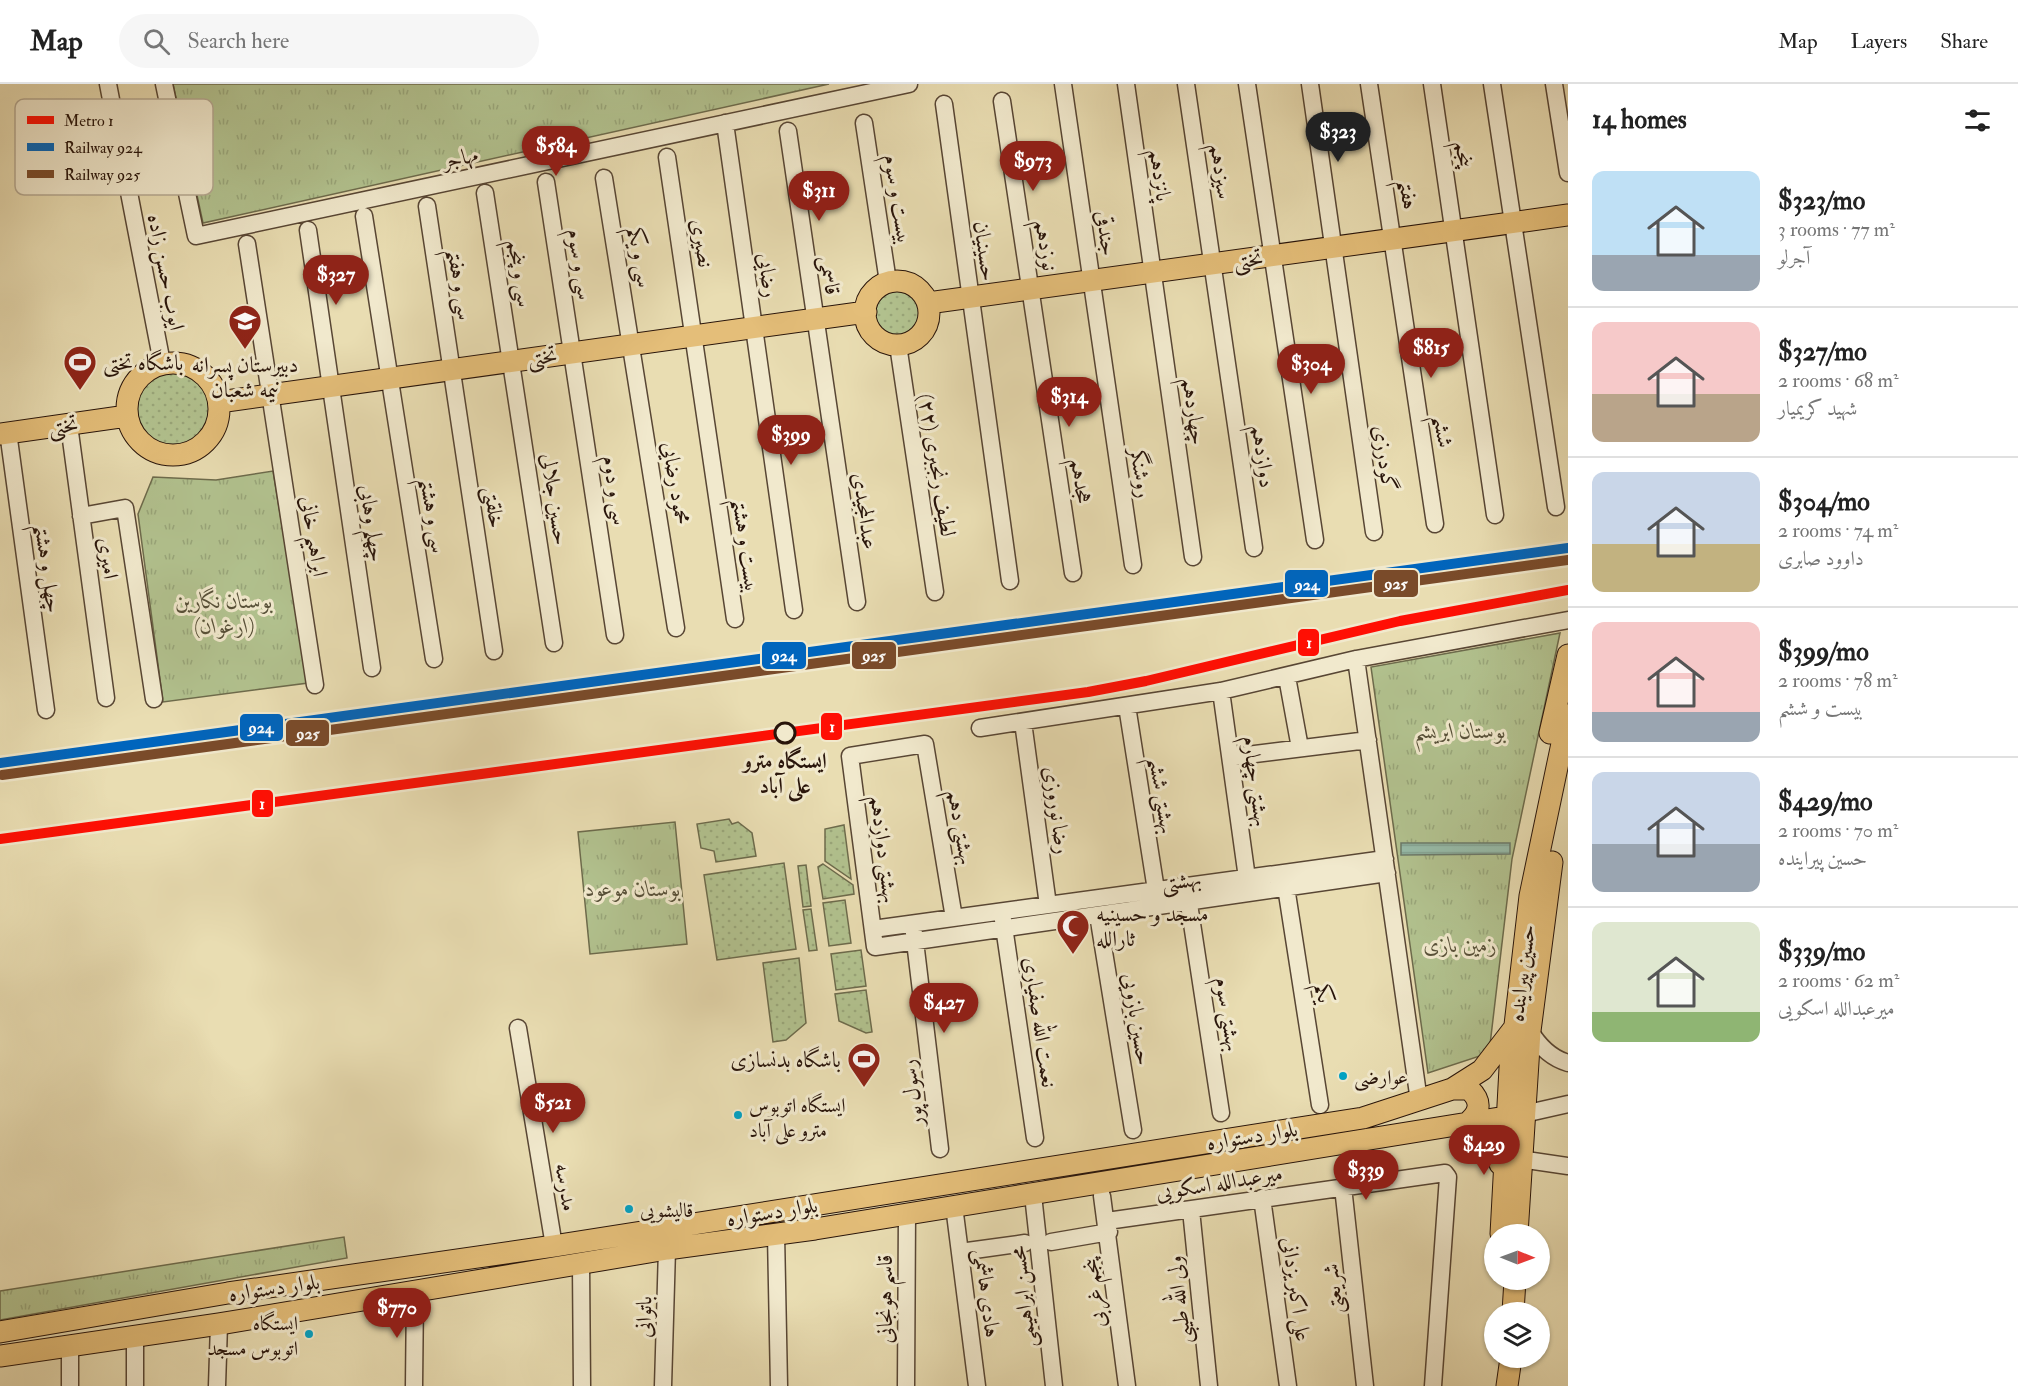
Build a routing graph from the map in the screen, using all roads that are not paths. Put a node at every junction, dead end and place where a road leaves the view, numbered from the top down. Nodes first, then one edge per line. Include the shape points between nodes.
1 (108, 84) edge
2 (164, 84) edge
3 (909, 84) edge
4 (1063, 84) edge
5 (1126, 84) edge
6 (1186, 84) edge
7 (1247, 84) edge
8 (1310, 84) edge
9 (1369, 84) edge
10 (1432, 84) edge
11 (1492, 84) edge
12 (1554, 84) edge
13 (111, 99) edge
14 (167, 99) edge
15 (1002, 101) dead end
16 (944, 104) dead end
17 (725, 123) junction
18 (864, 123) dead end
19 (788, 131) dead end
20 (667, 157) dead end
21 (1568, 173) edge
22 (604, 178) dead end
23 (546, 182) dead end
24 (485, 193) dead end
25 (129, 195) edge
26 (187, 195) edge
27 (427, 206) dead end
28 (1568, 215) edge
29 (364, 216) dead end
30 (1514, 222) junction
31 (308, 230) dead end
32 (1454, 231) junction
33 (1393, 239) junction
34 (247, 244) dead end
35 (1333, 247) junction
36 (1272, 256) junction
37 (1213, 264) junction
38 (1152, 272) junction
39 (1091, 281) junction
40 (888, 282) junction
41 (1031, 289) junction
42 (970, 297) junction
43 (928, 303) junction
44 (866, 312) junction
45 (815, 319) junction
46 (754, 327) junction
47 (694, 336) junction
48 (633, 344) junction
49 (898, 345) junction
50 (572, 352) junction
51 (513, 360) junction
52 (162, 363) junction
53 (452, 369) junction
54 (391, 377) junction
55 (330, 386) junction
56 (270, 394) junction
57 (219, 402) junction
58 (127, 416) junction
59 (69, 424) junction
60 (4, 433) edge
61 (1556, 507) dead end
62 (1496, 515) dead end
63 (81, 516) junction
64 (1436, 524) dead end
65 (1374, 532) dead end
66 (1315, 540) dead end
67 (1254, 548) dead end
68 (1193, 556) dead end
69 (1133, 565) dead end
70 (1073, 573) dead end
71 (1010, 581) dead end
72 (935, 592) dead end
73 (857, 602) dead end
74 (794, 610) dead end
75 (735, 619) dead end
76 (1568, 620) edge
77 (676, 628) dead end
78 (615, 635) dead end
79 (554, 643) dead end
80 (494, 651) dead end
81 (1568, 655) edge
82 (434, 659) dead end
83 (1356, 660) junction
84 (372, 668) dead end
85 (1287, 677) junction
86 (315, 685) dead end
87 (1221, 691) junction
88 (106, 698) dead end
89 (154, 699) dead end
90 (1126, 706) junction
91 (46, 710) dead end
92 (1568, 715) edge
93 (1023, 722) junction
94 (980, 728) dead end
95 (1368, 740) junction
96 (1300, 748) junction
97 (850, 756) joint
98 (1231, 757) junction
99 (1568, 774) edge
100 (1386, 866) junction
101 (1247, 878) junction
102 (1286, 888) junction
103 (1156, 890) junction
104 (1188, 894) junction
105 (1048, 905) junction
106 (1001, 911) junction
107 (1098, 915) junction
108 (954, 918) junction
109 (912, 924) junction
110 (1005, 928) junction
111 (873, 929) junction
112 (916, 941) junction
113 (875, 947) joint
114 (1522, 965) junction
115 (518, 1028) dead end
116 (1522, 1029) junction
117 (1568, 1063) edge
118 (1518, 1066) junction
119 (1452, 1089) junction
120 (1419, 1101) junction
121 (1568, 1104) edge
122 (1320, 1105) dead end
123 (1221, 1113) dead end
124 (1515, 1117) junction
125 (1466, 1124) junction
126 (1133, 1130) dead end
127 (1035, 1138) dead end
128 (940, 1149) dead end
129 (1520, 1159) junction
130 (1568, 1166) edge
131 (1503, 1175) junction
132 (1343, 1187) junction
133 (1102, 1196) dead end
134 (1262, 1198) junction
135 (1034, 1204) dead end
136 (954, 1206) junction
137 (1191, 1210) junction
138 (907, 1213) junction
139 (1502, 1224) edge
140 (1517, 1224) edge
141 (1108, 1227) junction
142 (777, 1234) junction
143 (1051, 1242) dead end
144 (1025, 1243) dead end
145 (555, 1246) junction
146 (667, 1249) junction
147 (960, 1252) junction
148 (581, 1265) junction
149 (415, 1292) junction
150 (219, 1324) junction
151 (0, 1332) edge
152 (135, 1336) junction
153 (70, 1346) junction
154 (0, 1356) edge
155 (1498, 1368) edge
156 (1510, 1368) edge
157 (70, 1386) edge
158 (135, 1386) edge
159 (217, 1386) edge
160 (414, 1386) edge
161 (582, 1386) edge
162 (663, 1386) edge
163 (779, 1386) edge
164 (906, 1386) edge
165 (977, 1386) edge
166 (1054, 1386) edge
167 (1127, 1386) edge
168 (1209, 1386) edge
169 (1288, 1386) edge
170 (1365, 1386) edge
171 (1433, 1386) edge
172 (1499, 1386) edge
173 (1507, 1386) edge

1 - 13 street, ایوب حسن زاده
2 - 14 street, مهاجر
3 - 17 street, مهاجر
4 - 39 street, جندقی
5 - 38 street, پانزدهم
6 - 37 street, سیزدهم
7 - 36 street
8 - 35 street, گودرزی
9 - 33 street, هفتم
10 - 32 street, پنجم
11 - 30 street
12 - 21 street
15 - 41 street, نوزدهم
16 - 42 street, حسینیان
17 - 26 street, مهاجر via 196,236
17 - 46 street, رضایی
18 - 40 street, بیست و سوم
19 - 45 street, قاسمی
20 - 47 street, نصیری
22 - 48 street, سی و یکم
23 - 50 street, سی و سوم
24 - 51 street, سی و پنجم
25 - 52 street, ایوب حسن زاده
27 - 53 street, سی و هفتم
28 - 30 main road, تختی
29 - 54 street, سی و هشتم
30 - 32 main road, تختی
30 - 61 street
31 - 55 street, چهلم وهابی
32 - 33 main road, تختی
32 - 62 street, پنجم
33 - 35 main road, تختی
33 - 64 street, ششم
34 - 56 street, ابراهیم خانی
35 - 36 main road, تختی
35 - 65 street, گودرزی
36 - 37 main road, تختی
36 - 66 street
37 - 38 main road, تختی
37 - 67 street, دوازدهم
38 - 39 main road, تختی
38 - 68 street, چهاردهم
39 - 41 main road, تختی
39 - 69 street, روشنگر
40 - 43 main road via 908,283
40 - 44 main road via 872,293
41 - 42 main road, تختی
41 - 70 street, هجدهم
42 - 43 main road, تختی
42 - 71 street, حسینیان
43 - 49 main road via 923,332
44 - 45 main road, تختی
44 - 49 main road via 867,322 878,339
45 - 46 main road, تختی
45 - 73 street, عبدالمجیدی
46 - 47 main road, تختی
46 - 74 street, رضایی
47 - 48 main road, تختی
47 - 75 street, بیست و هشتم
48 - 50 main road, تختی
48 - 77 street, محمود رضایی
49 - 72 street, لطیف رنجبری (۲۲)
50 - 51 main road, تختی
50 - 78 street, سی و دوم
51 - 53 main road, تختی
51 - 79 street, حسین جلالی
52 - 57 main road via 192,366 210,381
52 - 58 main road via 149,368 131,389
53 - 54 main road, تختی
53 - 80 street, خلقتی
54 - 55 main road, تختی
54 - 82 street, سی و هشتم
55 - 56 main road, تختی
55 - 84 street, چهلم وهابی
56 - 57 main road, تختی
56 - 86 street, ابراهیم خانی
57 - 58 main road via 219,415 208,440 183,455 153,452 131,430
58 - 59 main road, تختی
59 - 60 main road, تختی
59 - 63 street, امیری
60 - 91 street, چهل و هشتم
63 - 88 street, امیری
63 - 89 street via 125,508
76 - 83 street
81 - 114 main road via 1516,894 1515,928
83 - 85 street
83 - 95 street
85 - 87 street
85 - 96 street
87 - 90 street
87 - 98 street, بهشتی چهارم
90 - 93 street
90 - 103 street, بهشتی ششم
92 - 114 main road, حسین پیراینده via 1530,896
93 - 94 street
93 - 105 street, رضا نوروزی
95 - 96 street
95 - 100 street
96 - 98 street
97 - 108 street, بهشتی دهم via 925,744
97 - 111 street, بهشتی دوازدهم
98 - 101 street, بهشتی چهارم
99 - 116 main road, حسین پیراینده
100 - 101 street
100 - 102 street, بهشتی
100 - 120 street
101 - 104 street
102 - 104 street, بهشتی
102 - 122 street, یکم
103 - 104 street
103 - 105 street
104 - 107 street, بهشتی
104 - 123 street, بهشتی سوم
105 - 106 street
106 - 108 street
106 - 110 street, نعمت الله صفیاری
107 - 110 street, بهشتی
107 - 126 street, حسین بازویی
108 - 109 street
109 - 111 street
109 - 112 street, رسول پور
110 - 112 street, بهشتی
110 - 127 street, نعمت الله صفیاری
111 - 113 street, بهشتی دوازدهم
112 - 113 street, بهشتی
112 - 128 street, رسول پور
114 - 116 main road, حسین پیراینده
115 - 145 street, مدرسه
116 - 117 street
116 - 118 main road, حسین پیراینده
116 - 119 main road, بلوار دستواره via 1482,1070
118 - 119 main road
118 - 124 main road, حسین پیراینده
119 - 120 main road, بلوار دستواره
119 - 125 main road via 1468,1089 1476,1095 1477,1115
120 - 145 main road, بلوار دستواره via 1363,1118
121 - 124 street
124 - 125 main road, بلوار دستواره
124 - 129 main road, حسین پیراینده
124 - 131 main road, حسین پیراینده
125 - 131 main road via 1487,1135 1497,1151
125 - 136 main road, بلوار دستواره
129 - 130 street
129 - 140 main road, حسین پیراینده
131 - 139 main road, حسین پیراینده
132 - 134 street, میرعبدالله اسکویی
132 - 170 street, شریعتی
132 - 171 street, میرعبدالله اسکویی via 1441,1172 1448,1177
133 - 141 street, پنجم غربی
134 - 137 street, میرعبدالله اسکویی
134 - 169 street, علی اکبر یزدانی
135 - 166 street, محسن ابراهیمی
136 - 138 main road, بلوار دستواره
136 - 147 street, هادی هاشمی
137 - 141 street, میرعبدالله اسکویی
137 - 168 street, ولی الله طیبی
138 - 142 main road, بلوار دستواره
138 - 164 street, قاسم هونجانی
141 - 143 street, میرعبدالله اسکویی
141 - 167 street, پنجم غربی
142 - 146 main road, بلوار دستواره
142 - 163 street
144 - 147 street
145 - 151 main road, بلوار دستواره via 228,1293
146 - 148 main road, بلوار دستواره
146 - 162 street, باتوانی
147 - 165 street, هادی هاشمی
148 - 149 main road, بلوار دستواره
148 - 161 street
149 - 150 main road, بلوار دستواره
149 - 160 street
150 - 152 main road, بلوار دستواره
150 - 159 street
152 - 153 main road, بلوار دستواره
152 - 158 street
153 - 154 main road, بلوار دستواره
153 - 157 street
155 - 172 main road
156 - 173 main road

